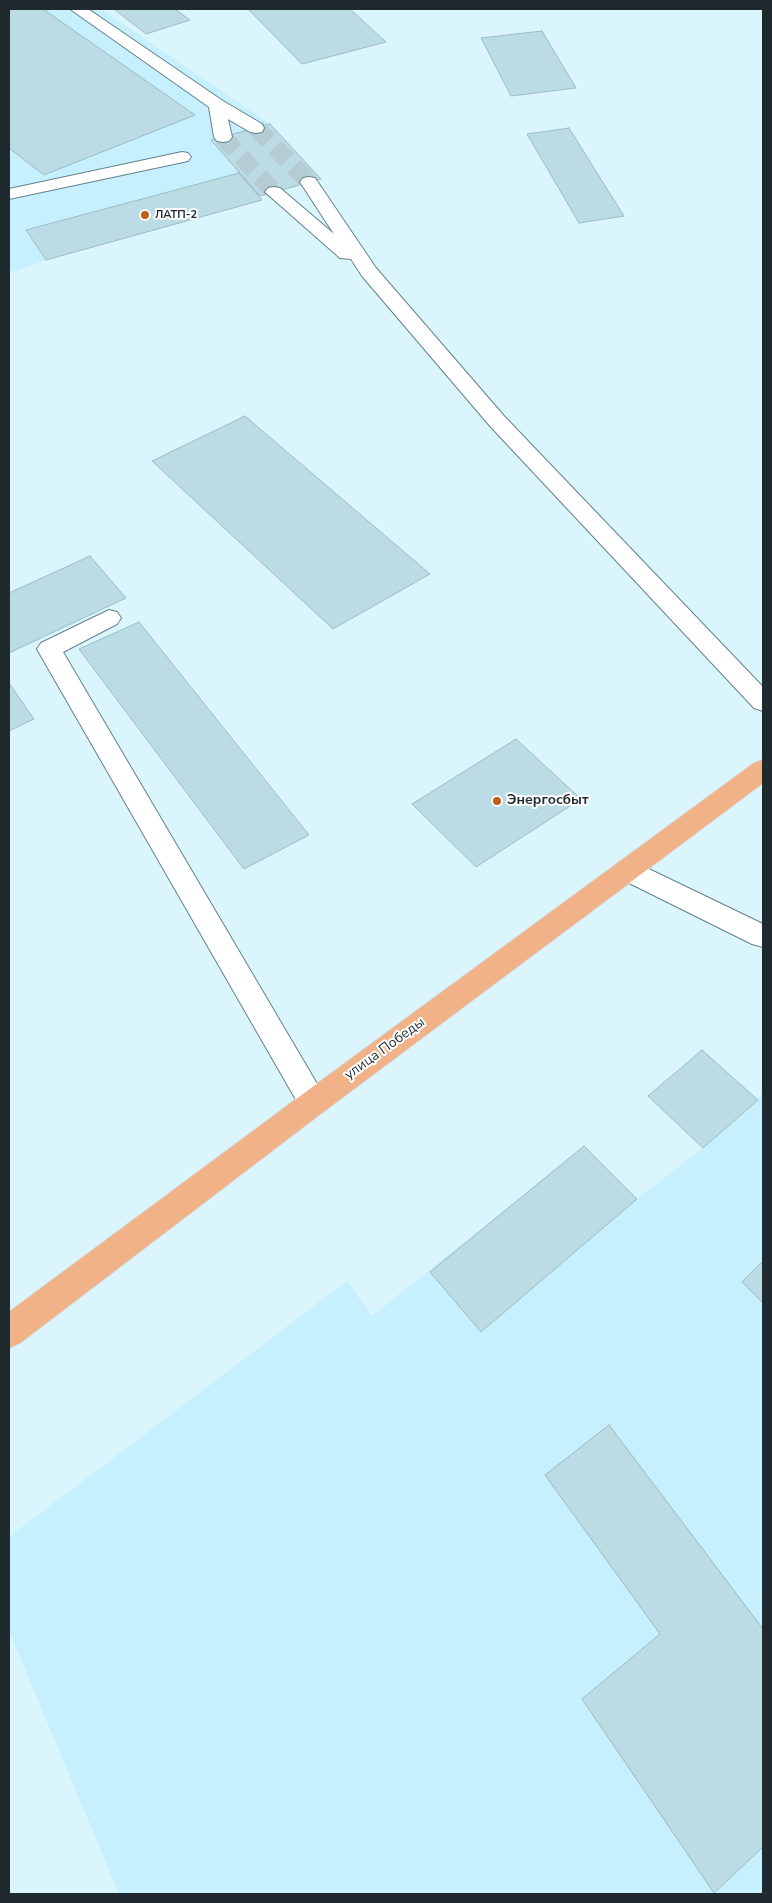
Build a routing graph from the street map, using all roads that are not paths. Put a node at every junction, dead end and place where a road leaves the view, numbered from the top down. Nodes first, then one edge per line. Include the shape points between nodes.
1 (78, 9) edge
2 (217, 105) junction
3 (256, 128) tunnel mouth
4 (223, 137) tunnel mouth
5 (182, 157) dead end
6 (310, 182) tunnel mouth
7 (274, 192) tunnel mouth
8 (9, 194) edge
9 (369, 272) junction
10 (110, 618) dead end
11 (763, 702) edge
12 (763, 770) edge
13 (628, 870) junction
14 (763, 935) edge
15 (313, 1103) junction
16 (9, 1332) edge

1 - 2 lane
2 - 3 lane
2 - 4 lane
5 - 8 lane
6 - 9 lane
7 - 9 lane
9 - 11 lane via 497,421
10 - 15 lane via 49,649
12 - 13 main road, улица Победы
13 - 14 lane
13 - 15 main road, улица Победы
15 - 16 main road, улица Победы

